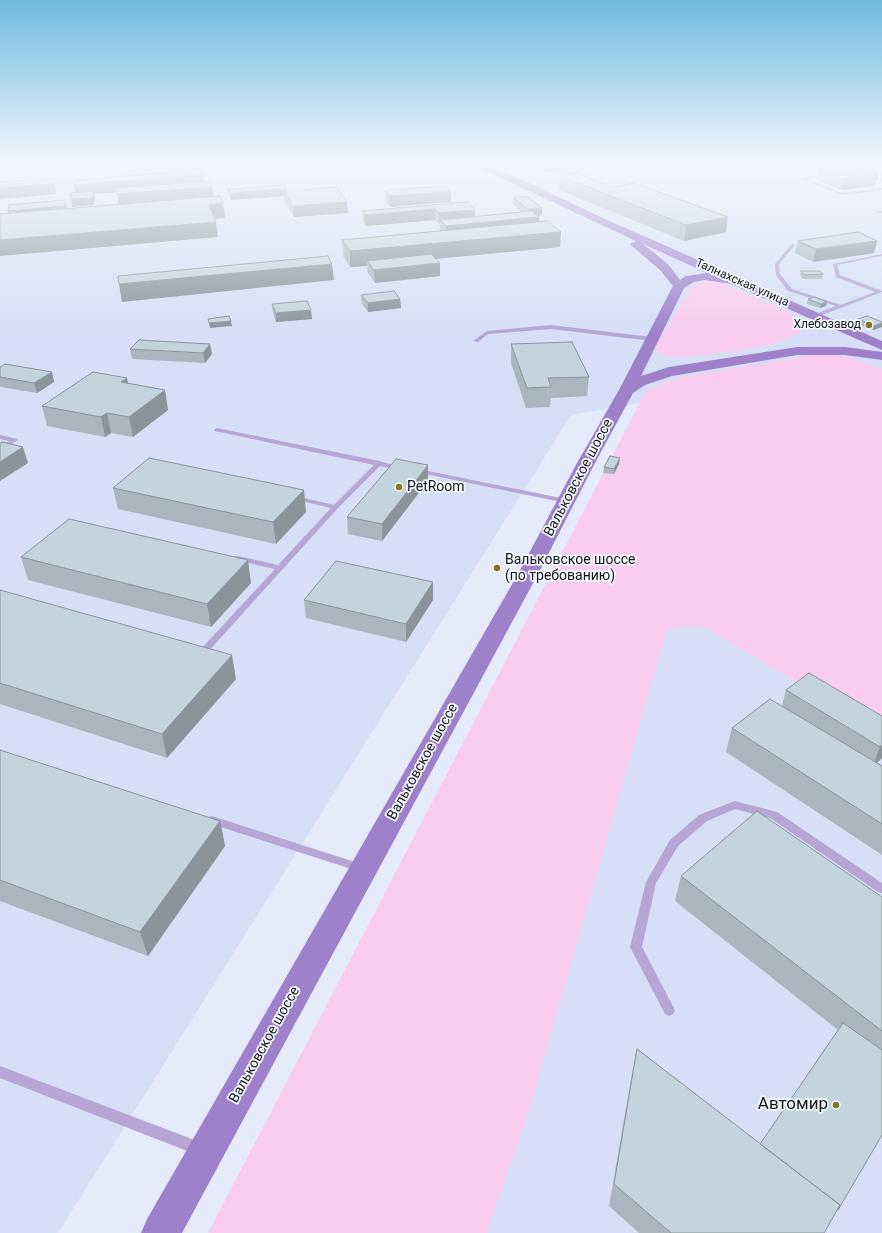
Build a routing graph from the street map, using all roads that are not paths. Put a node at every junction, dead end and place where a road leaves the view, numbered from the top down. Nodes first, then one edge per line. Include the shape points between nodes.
1 (598, 220) edge
2 (601, 221) junction
3 (793, 245) dead end
4 (882, 255) edge
5 (728, 277) junction
6 (679, 286) junction
7 (880, 292) edge
8 (840, 306) junction
9 (818, 317) junction
10 (476, 342) dead end
11 (649, 345) junction
12 (882, 346) edge
13 (797, 351) junction
14 (882, 356) edge
15 (687, 369) junction
16 (627, 390) junction
17 (217, 430) dead end
18 (0, 437) edge
19 (0, 449) edge
20 (378, 463) junction
21 (291, 497) edge
22 (566, 501) junction
23 (336, 507) junction
24 (227, 556) edge
25 (281, 568) junction
26 (188, 648) edge
27 (204, 818) edge
28 (363, 869) junction
29 (882, 889) edge
30 (669, 1010) dead end
31 (0, 1072) edge
32 (206, 1151) junction
33 (161, 1233) edge

1 - 2 main road
2 - 5 main road, Талнахская улица
2 - 6 main road via 645,250 664,267
3 - 8 lane via 777,264 778,274 790,290
4 - 7 lane via 836,264 838,276
5 - 6 main road via 697,277
5 - 9 main road, Талнахская улица
6 - 11 main road, Вальковское шоссе
7 - 8 lane
8 - 9 lane
9 - 12 main road, Талнахская улица
9 - 13 main road via 827,327 827,336 817,344
10 - 11 lane via 487,333 551,328
11 - 15 main road via 653,360 666,366
11 - 16 main road, Вальковское шоссе
13 - 14 main road via 845,351
13 - 15 main road
15 - 16 main road via 654,376
16 - 22 main road, Вальковское шоссе
17 - 20 lane
18 - 19 lane via 15,440
20 - 22 lane
20 - 23 lane
21 - 23 lane
22 - 28 main road, Вальковское шоссе
23 - 25 lane
24 - 25 lane
25 - 26 lane via 203,652
27 - 28 lane
28 - 32 main road, Вальковское шоссе
29 - 30 lane via 773,815 735,806 703,818 674,843 651,882 636,947
31 - 32 lane
32 - 33 main road, Вальковское шоссе

